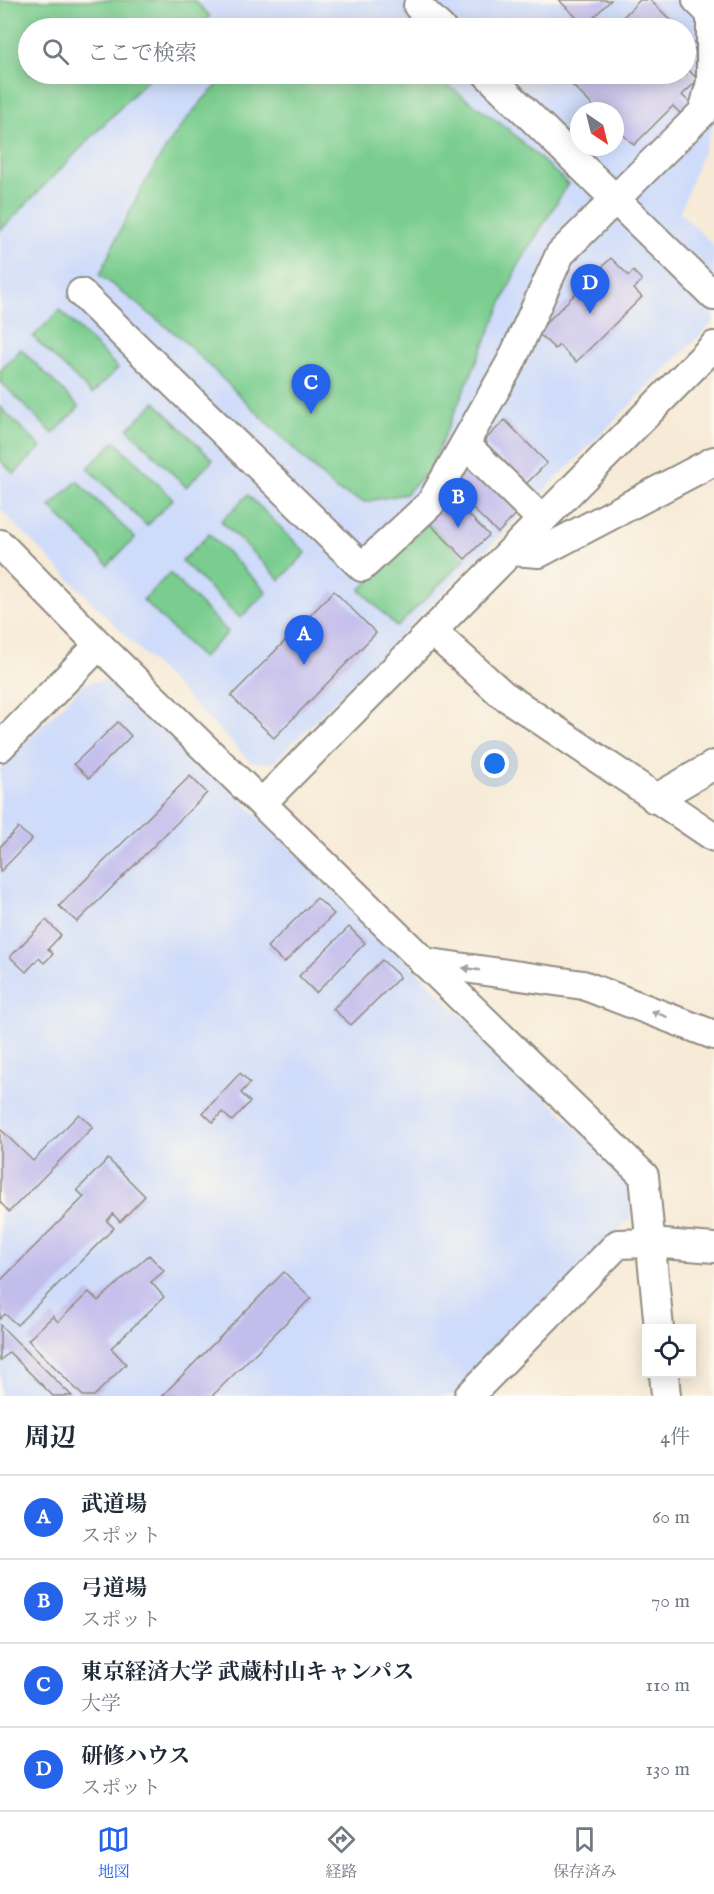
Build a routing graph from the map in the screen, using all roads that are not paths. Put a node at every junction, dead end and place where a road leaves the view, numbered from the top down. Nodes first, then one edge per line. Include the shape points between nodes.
1 (697, 0) edge
2 (413, 2) edge
3 (430, 18) edge
4 (497, 84) edge
5 (615, 200) junction
6 (81, 293) dead end
7 (714, 296) edge
8 (714, 346) edge
9 (465, 444) junction
10 (714, 461) edge
11 (542, 520) junction
12 (0, 544) edge
13 (512, 551) junction
14 (432, 631) junction
15 (99, 645) junction
16 (0, 747) edge
17 (714, 765) edge
18 (655, 799) junction
19 (262, 803) junction
20 (714, 837) edge
21 (423, 962) junction
22 (714, 1035) edge
23 (651, 1243) junction
24 (714, 1248) edge
25 (659, 1324) edge
26 (664, 1378) edge
27 (469, 1396) edge
28 (666, 1396) edge

1 - 5 street via 711,14 711,82 703,112
2 - 3 street
4 - 5 street
5 - 7 street
5 - 9 street via 560,254 511,362
6 - 9 street via 362,567 432,502
8 - 11 street
9 - 11 street
10 - 13 street via 539,553
11 - 13 street
12 - 15 street
13 - 14 street
14 - 18 street via 502,694
14 - 19 street
15 - 16 street
15 - 19 street
17 - 18 street
18 - 20 street
19 - 21 street
22 -> 21 street via 583,986
21 - 23 street via 644,1176
23 - 24 street
23 - 25 street
23 - 27 street via 618,1244
26 - 28 street

